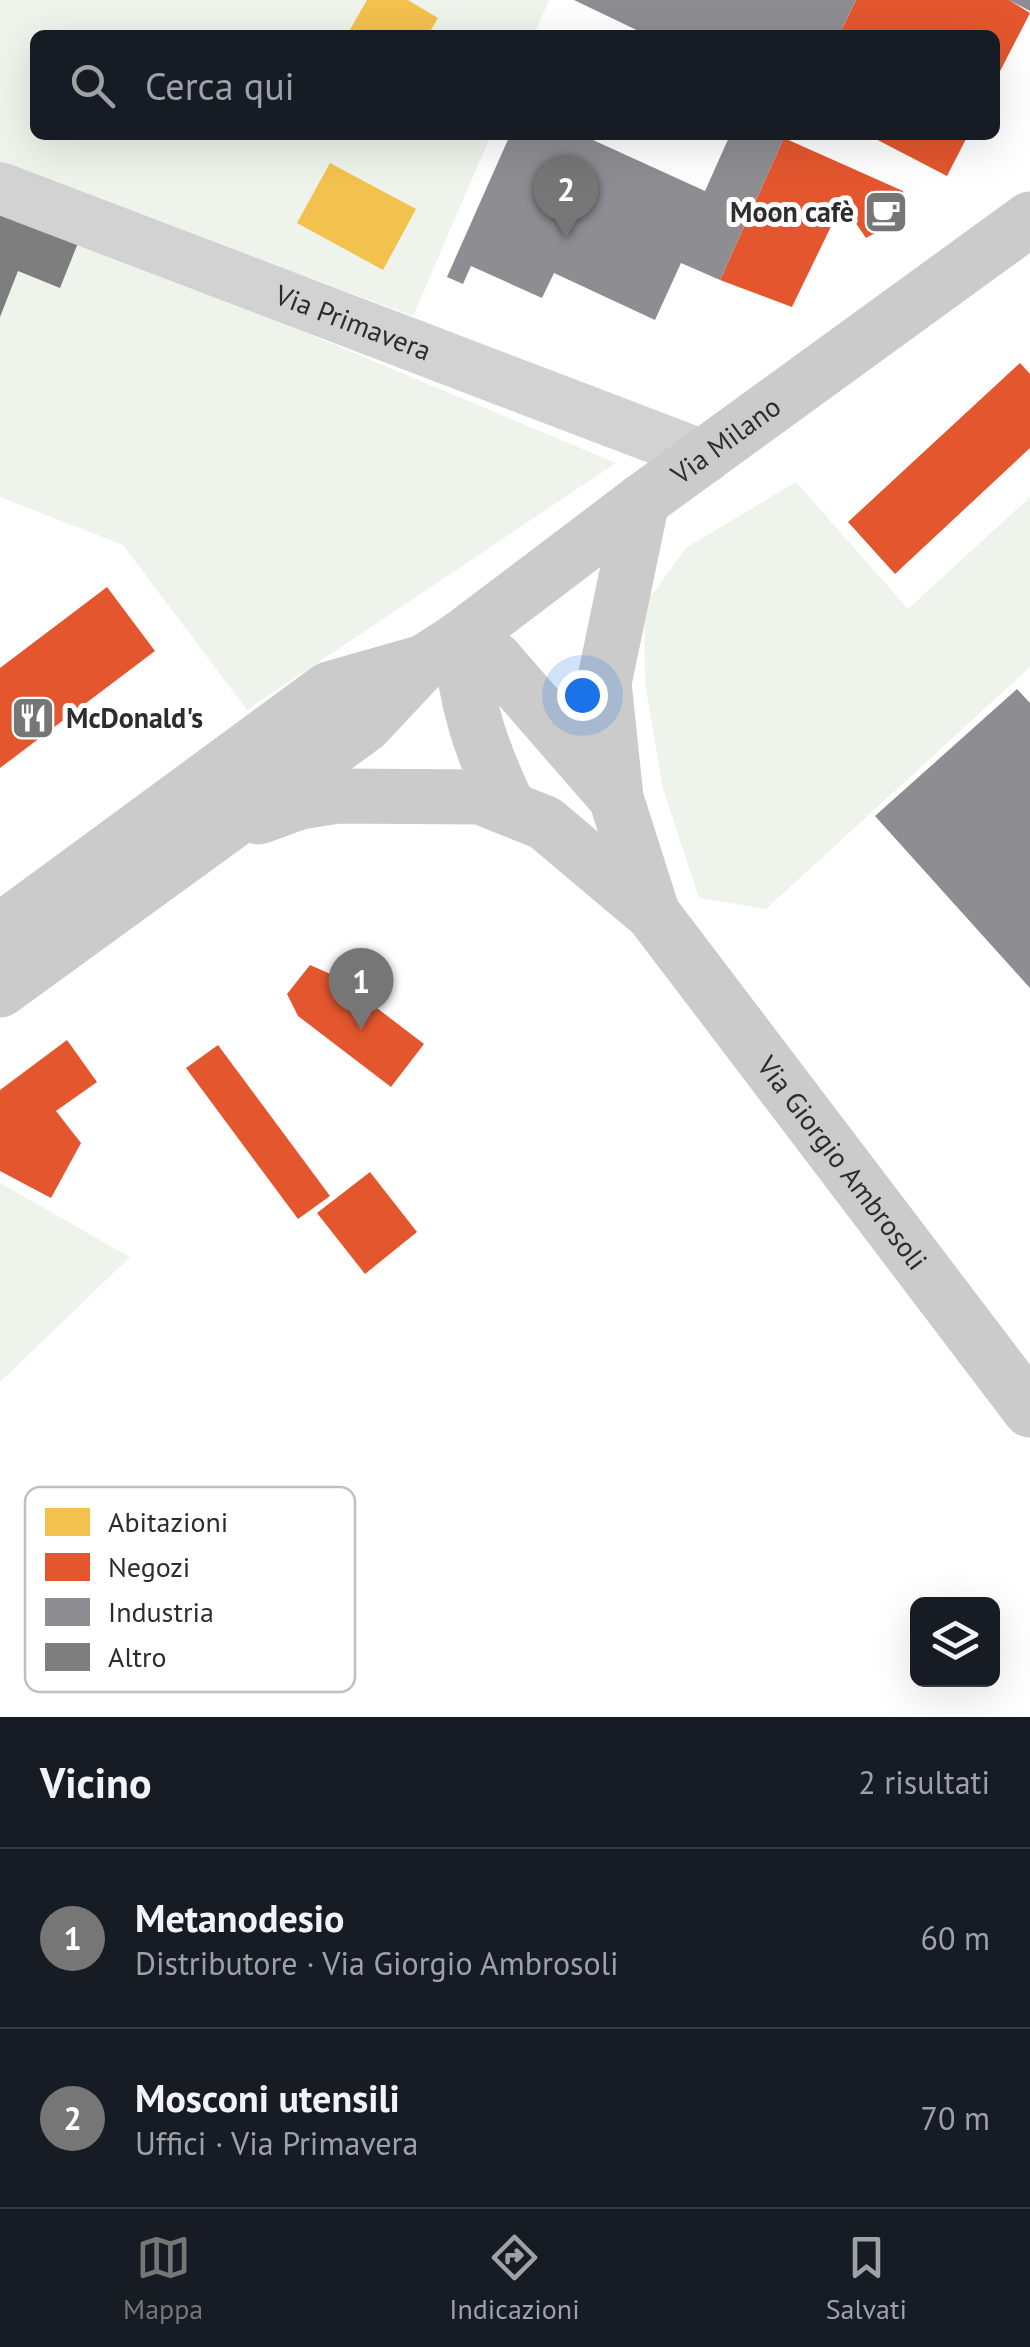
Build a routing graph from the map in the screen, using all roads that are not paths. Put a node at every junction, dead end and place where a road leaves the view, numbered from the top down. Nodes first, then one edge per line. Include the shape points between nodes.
1 (0, 188) edge
2 (1030, 219) edge
3 (706, 457) junction
4 (642, 501) junction
5 (442, 650) junction
6 (616, 798) junction
7 (509, 808) junction
8 (218, 831) junction
9 (653, 914) junction
10 (0, 931) edge
11 (0, 990) edge
12 (1030, 1410) edge

1 - 3 street, Via Primavera
2 - 3 main road, Via Milano
3 - 4 main road, Via Milano
4 - 5 main road, Via Milano
4 - 6 main road, Via Giorgio Ambrosoli via 604,683
5 - 6 main road, Via Giorgio Ambrosoli via 495,659
5 - 7 main road via 464,682 487,764
5 - 8 main road, Via Milano via 365,725
5 - 10 main road, Via Milano via 329,689
6 - 9 main road, Via Giorgio Ambrosoli
7 - 8 main road, Via Giorgio Ambrosoli via 480,796 337,796
7 - 9 main road, Via Giorgio Ambrosoli via 544,823
8 - 11 main road, Via Milano
9 - 12 main road, Via Giorgio Ambrosoli

